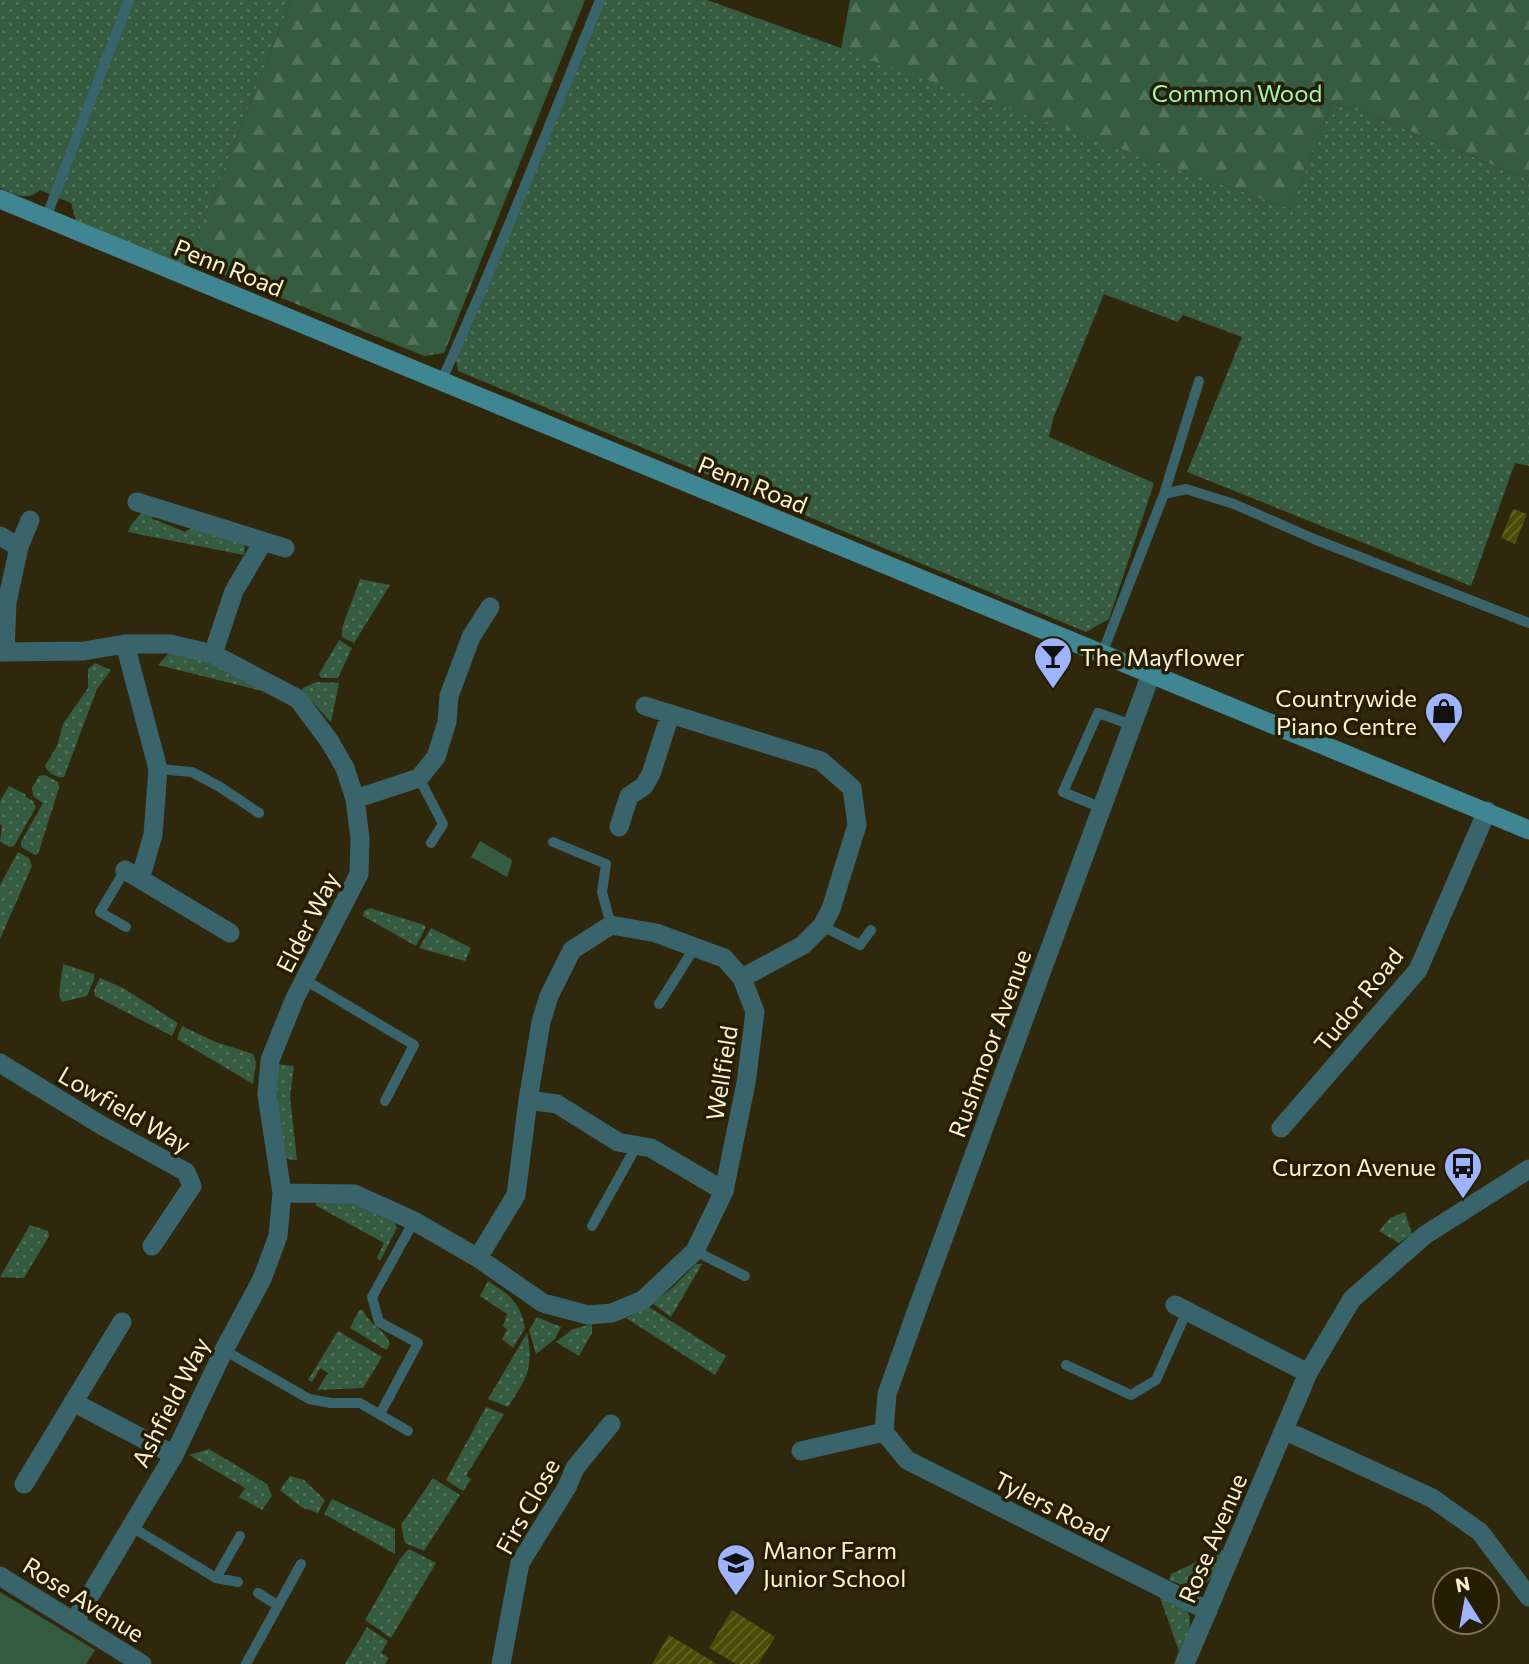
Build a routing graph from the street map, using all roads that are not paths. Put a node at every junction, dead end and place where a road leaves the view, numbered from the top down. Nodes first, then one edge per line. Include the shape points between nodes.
1 (129, 0) edge
2 (600, 0) edge
3 (0, 199) edge
4 (46, 218) junction
5 (1199, 381) dead end
6 (441, 382) junction
7 (1164, 494) junction
8 (137, 502) dead end
9 (30, 520) dead end
10 (0, 536) edge
11 (263, 542) junction
12 (19, 547) junction
13 (285, 548) dead end
14 (490, 607) dead end
15 (1529, 623) edge
16 (125, 644) junction
17 (2, 652) edge
18 (213, 654) junction
19 (1101, 654) junction
20 (1151, 674) junction
21 (645, 706) dead end
22 (670, 715) junction
23 (1132, 724) junction
24 (158, 769) junction
25 (419, 778) junction
26 (355, 799) junction
27 (1102, 808) junction
28 (1487, 811) junction
29 (259, 813) dead end
30 (619, 827) dead end
31 (1529, 830) edge
32 (553, 842) dead end
33 (431, 843) dead end
34 (132, 875) junction
35 (611, 925) junction
36 (822, 926) junction
37 (126, 927) dead end
38 (871, 930) dead end
39 (230, 933) dead end
40 (695, 947) junction
41 (742, 978) junction
42 (305, 980) junction
43 (659, 1004) dead end
44 (0, 1063) edge
45 (528, 1100) junction
46 (385, 1101) dead end
47 (1281, 1128) dead end
48 (636, 1147) junction
49 (1529, 1169) edge
50 (724, 1191) junction
51 (282, 1193) junction
52 (414, 1221) junction
53 (592, 1226) dead end
54 (152, 1246) dead end
55 (695, 1251) junction
56 (478, 1258) junction
57 (745, 1276) dead end
58 (1181, 1308) joint
59 (122, 1322) dead end
60 (224, 1350) junction
61 (1066, 1364) dead end
62 (1308, 1373) junction
63 (73, 1402) junction
64 (380, 1414) junction
65 (611, 1424) dead end
66 (1284, 1430) junction
67 (408, 1431) dead end
68 (884, 1432) junction
69 (801, 1451) dead end
70 (174, 1455) junction
71 (24, 1484) dead end
72 (130, 1526) junction
73 (240, 1536) dead end
74 (301, 1564) dead end
75 (0, 1576) edge
76 (216, 1578) junction
77 (238, 1582) dead end
78 (258, 1593) dead end
79 (1529, 1597) edge
80 (278, 1605) junction
81 (1208, 1611) junction
82 (74, 1622) junction
83 (142, 1664) edge
84 (246, 1664) edge
85 (501, 1664) edge
86 (1185, 1664) edge

1 - 4 lane
2 - 6 lane
3 - 4 main road, Penn Road
4 - 6 main road, Penn Road
5 - 7 lane
6 - 19 main road, Penn Road
7 - 15 lane via 1186,489 1234,505
7 - 19 lane
8 - 11 street
9 - 12 street
10 - 12 street
11 - 13 street
11 - 18 street via 234,592
12 - 17 street
14 - 25 street via 471,637 449,696 436,757
16 - 17 street, Elder Way via 85,651
16 - 18 street, Elder Way via 170,644
16 - 24 street
18 - 26 street, Elder Way via 298,699 345,768
19 - 20 main road, Penn Road
20 - 23 street, Rushmoor Avenue
20 - 28 main road, Penn Road
21 - 22 street
22 - 30 street via 651,774 644,786 629,796
22 - 36 street via 821,761 852,788 857,825
23 - 27 street, Rushmoor Avenue
23 - 27 lane via 1098,713 1063,792
24 - 29 lane via 192,772
24 - 34 street via 153,835
25 - 26 street
25 - 33 lane via 443,824
26 - 42 street, Elder Way via 359,874
27 - 68 street, Rushmoor Avenue via 891,1382
28 - 31 main road, Penn Road
28 - 47 street, Tudor Road via 1418,970
32 - 35 lane via 606,864 602,892
34 - 37 lane via 100,912
34 - 39 street
35 - 40 street, Wellfield via 656,933
35 - 45 street via 572,950 549,996
36 - 38 lane via 860,945
36 - 41 street via 803,945
40 - 41 street, Wellfield via 724,958
40 - 43 lane
41 - 50 street, Wellfield via 755,1012
42 - 46 lane via 414,1045
42 - 51 street, Elder Way via 270,1060 268,1105
44 - 54 street, Lowfield Way via 186,1172 192,1186
45 - 48 street via 557,1104 618,1142
45 - 56 street via 516,1195
48 - 50 street via 651,1148
48 - 53 lane
49 - 62 street via 1425,1235 1352,1299
50 - 55 street, Wellfield
51 - 52 street, Wellfield via 354,1194
51 - 60 street, Ashfield Way via 278,1236 270,1258
52 - 56 street, Wellfield
52 - 64 lane via 372,1297 379,1322 418,1343
55 - 56 street, Wellfield via 643,1300 612,1313 588,1315 543,1303
55 - 57 lane
58 - 61 lane via 1156,1380 1131,1395
58 - 62 street
59 - 63 street
60 - 64 lane via 309,1399 360,1403
60 - 70 street, Ashfield Way
62 - 66 street
63 - 70 street
63 - 71 street
64 - 67 lane
65 - 85 street, Firs Close via 575,1468 520,1563
66 - 79 street via 1432,1498 1480,1532
66 - 81 street, Rose Avenue
68 - 69 street
68 - 81 street, Tylers Road via 907,1460
70 - 72 street, Ashfield Way
72 - 76 lane
72 - 82 street, Ashfield Way
73 - 76 lane
74 - 80 lane
75 - 82 street, Rose Avenue
76 - 77 lane
78 - 80 lane
80 - 84 lane
81 - 86 street, Rose Avenue
82 - 83 street, Rose Avenue

